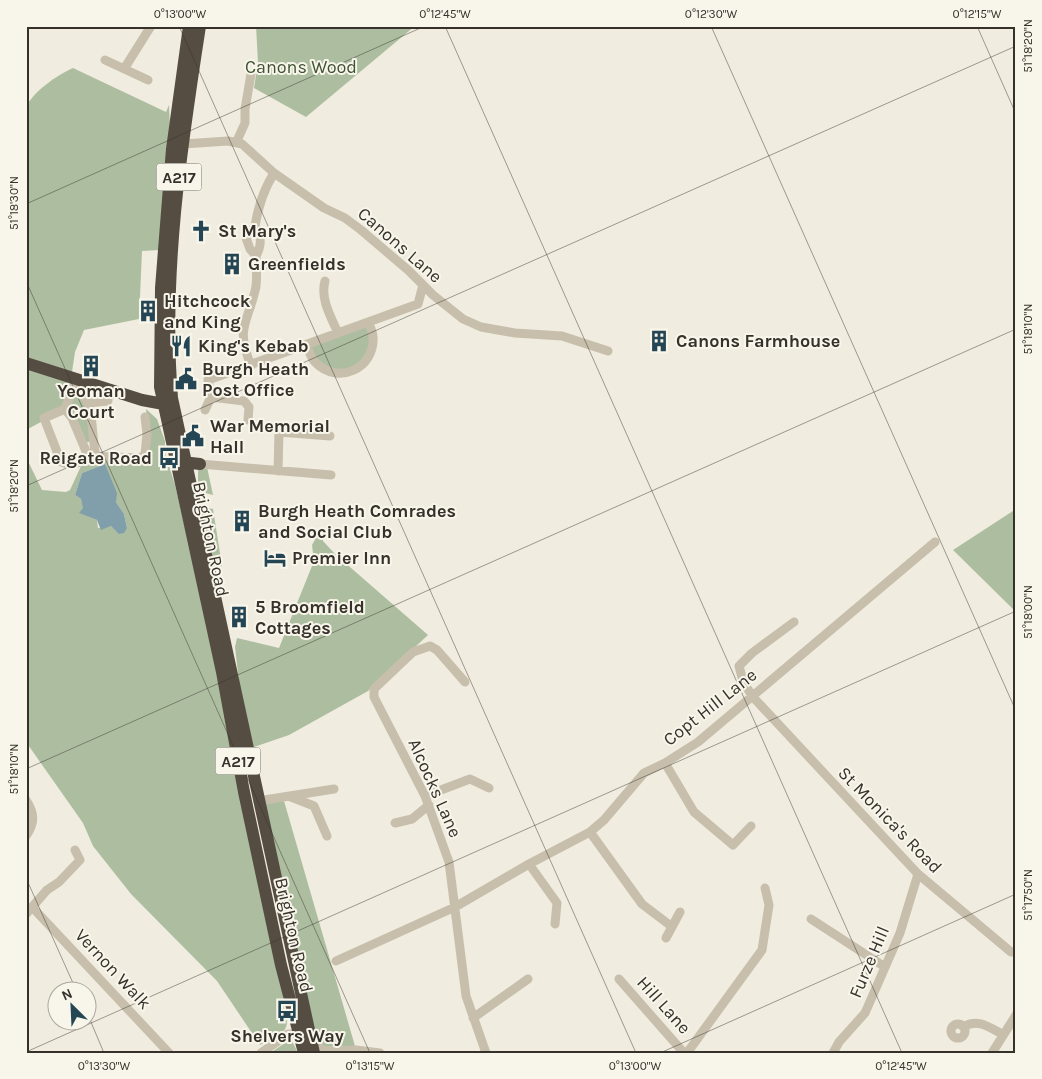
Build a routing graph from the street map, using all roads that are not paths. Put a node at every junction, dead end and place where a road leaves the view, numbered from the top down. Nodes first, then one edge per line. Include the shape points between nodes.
1 (151, 26) edge
2 (190, 26) edge
3 (200, 26) edge
4 (106, 60) dead end
5 (124, 69) junction
6 (251, 74) dead end
7 (148, 80) dead end
8 (236, 143) junction
9 (178, 144) junction
10 (274, 173) junction
11 (255, 226) junction
12 (256, 260) junction
13 (295, 265) dead end
14 (325, 281) dead end
15 (424, 285) junction
16 (433, 295) junction
17 (418, 304) junction
18 (368, 322) junction
19 (338, 333) junction
20 (306, 346) junction
21 (608, 351) dead end
22 (26, 363) edge
23 (251, 366) junction
24 (74, 382) junction
25 (160, 387) junction
26 (211, 397) junction
27 (142, 400) junction
28 (108, 401) dead end
29 (88, 403) junction
30 (170, 403) junction
31 (65, 409) junction
32 (205, 410) dead end
33 (145, 417) dead end
34 (248, 420) dead end
35 (330, 436) dead end
36 (170, 437) junction
37 (88, 442) junction
38 (92, 456) junction
39 (200, 464) junction
40 (182, 468) junction
41 (278, 471) junction
42 (331, 475) dead end
43 (191, 482) junction
44 (936, 542) dead end
45 (794, 622) dead end
46 (465, 682) dead end
47 (752, 696) junction
48 (665, 763) junction
49 (489, 788) dead end
50 (334, 789) dead end
51 (286, 796) junction
52 (425, 796) junction
53 (26, 800) edge
54 (258, 801) junction
55 (429, 805) junction
56 (395, 823) dead end
57 (751, 826) dead end
58 (590, 832) junction
59 (26, 836) edge
60 (327, 836) dead end
61 (75, 850) dead end
62 (529, 864) junction
63 (918, 874) junction
64 (765, 888) dead end
65 (455, 908) junction
66 (30, 911) edge
67 (680, 912) dead end
68 (812, 919) dead end
69 (555, 924) dead end
70 (671, 926) junction
71 (666, 938) dead end
72 (1016, 952) edge
73 (336, 961) dead end
74 (885, 967) junction
75 (528, 979) dead end
76 (619, 980) dead end
77 (300, 1013) junction
78 (1016, 1015) edge
79 (473, 1018) junction
80 (963, 1027) dead end
81 (1002, 1034) junction
82 (299, 1036) junction
83 (347, 1051) edge
84 (169, 1053) edge
85 (260, 1053) edge
86 (304, 1053) edge
87 (314, 1053) edge
88 (380, 1053) edge
89 (486, 1053) edge
90 (685, 1053) edge
91 (833, 1053) edge
92 (992, 1053) edge

1 - 5 street
2 - 9 highway, Brighton Road / A217
3 - 9 highway, Brighton Road / A217
4 - 5 street
5 - 7 street
6 - 8 street via 246,123
8 - 9 street via 228,140
8 - 10 street, Canons Lane via 242,144
9 - 25 highway, Brighton Road / A217 via 161,288
9 - 30 highway, Brighton Road / A217 via 171,289
10 - 11 street via 265,187
10 - 15 street, Canons Lane via 356,226
11 - 12 street via 261,241
11 - 12 street via 246,238
12 - 13 street
12 - 23 street via 256,290 243,322 242,344
14 - 19 street via 322,291
15 - 16 street, Canons Lane
15 - 17 street
16 - 17 street
16 - 21 street, Canons Lane via 463,319 481,327 562,336
17 - 18 street
18 - 19 street
18 - 20 street via 373,337 370,354 360,368 342,376 326,371 314,362
19 - 20 street
20 - 23 street
22 - 24 highway
23 - 26 street via 208,380
24 - 27 highway
24 - 29 street
24 - 31 street
25 - 27 highway via 155,396
25 - 30 highway, Brighton Road / A217
26 - 32 street
26 - 34 street via 244,401 249,407
27 - 30 highway
27 - 36 highway
28 - 29 street
29 - 37 street
30 - 36 highway, Brighton Road / A217
30 - 40 highway, Brighton Road / A217
31 - 37 street
31 - 38 street via 44,418 61,462 80,464
33 - 38 street via 145,455 140,458
35 - 41 street via 279,432
36 - 40 highway, Brighton Road / A217
37 - 38 street
39 - 40 highway
39 - 41 street
39 - 43 highway via 194,467
40 - 43 highway, Brighton Road / A217
40 - 77 highway, Brighton Road / A217 via 235,748 281,965
41 - 42 street
43 - 54 highway, Brighton Road / A217
44 - 47 street, Copt Hill Lane
45 - 47 street, St Monica's Road via 739,666
46 - 52 street, Alcocks Lane via 430,646 413,652 374,689 374,697
47 - 48 street, Copt Hill Lane via 698,742
47 - 63 street, St Monica's Road
48 - 57 street via 694,812 733,846
48 - 58 street, Copt Hill Lane via 644,773
49 - 52 street via 470,779
50 - 51 street
51 - 54 street
51 - 60 street via 314,806
52 - 55 street, Alcocks Lane
53 - 59 street via 32,810 33,825
54 - 77 highway, Brighton Road / A217
55 - 56 street via 412,819
55 - 65 street, Alcocks Lane via 449,862
58 - 62 street, Copt Hill Lane
58 - 70 street via 642,904
61 - 66 street, Vernon Walk via 80,860 47,890
62 - 65 street, Copt Hill Lane
62 - 69 street via 557,903
63 - 72 street, St Monica's Road via 1011,952
63 - 74 street, Furze Hill via 900,933
64 - 90 street via 769,905 762,950
65 - 73 street, Copt Hill Lane
65 - 79 street, Alcocks Lane via 466,996
66 - 84 street, Vernon Walk
67 - 70 street
68 - 74 street
70 - 71 street
74 - 91 street, Furze Hill via 865,1013
75 - 79 street
76 - 90 street, Hill Lane
77 - 82 highway, Brighton Road / A217
78 - 81 street
79 - 89 street, Alcocks Lane
80 - 81 street via 980,1022
81 - 92 street
82 - 83 street via 324,1051
82 - 85 street
82 - 86 highway, Brighton Road / A217
82 - 87 highway, Brighton Road / A217
83 - 88 street

